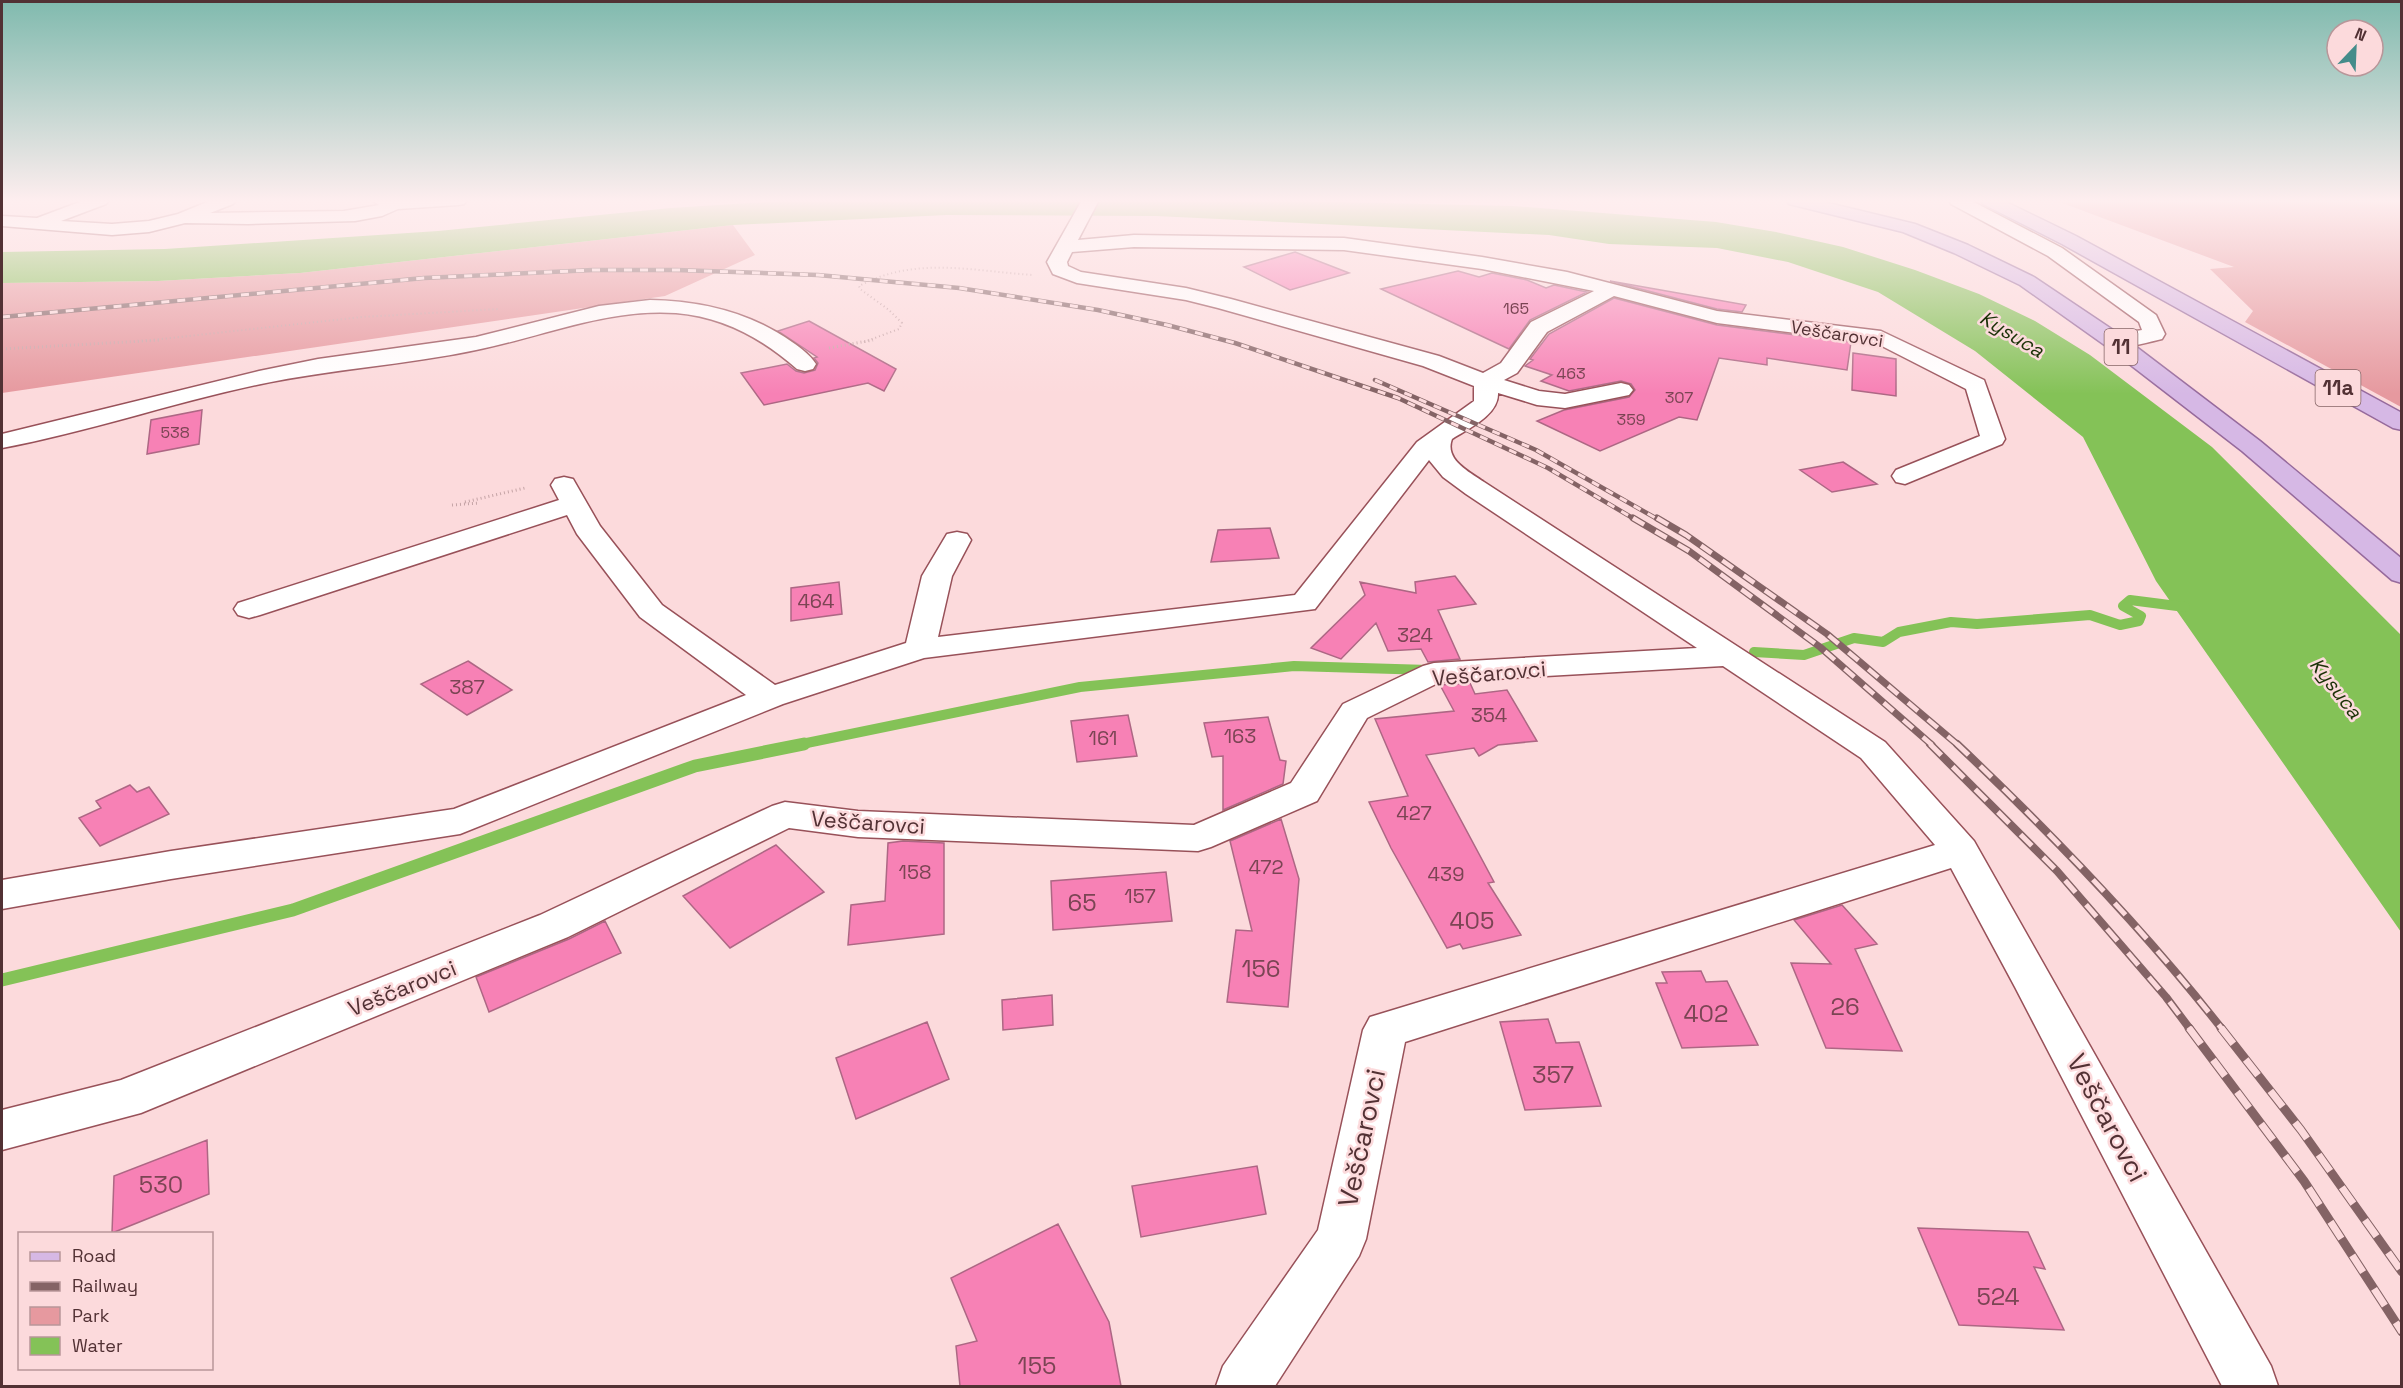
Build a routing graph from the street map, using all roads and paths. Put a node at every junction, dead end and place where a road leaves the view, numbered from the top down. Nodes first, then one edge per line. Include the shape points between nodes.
1 (1058, 265) edge
2 (1481, 265) edge
3 (1994, 265) edge
4 (2073, 265) edge
5 (2114, 265) edge
6 (1066, 273) junction
7 (1611, 290) junction
8 (506, 309) dead end
9 (2114, 341) junction
10 (788, 347) junction
11 (2, 349) edge
12 (805, 364) dead end
13 (1485, 382) junction
14 (1622, 390) dead end
15 (2402, 423) edge
16 (1443, 434) junction
17 (2, 441) edge
18 (1905, 476) dead end
19 (569, 494) junction
20 (452, 505) dead end
21 (957, 540) dead end
22 (2402, 574) edge
23 (249, 609) dead end
24 (920, 650) junction
25 (1733, 656) junction
26 (771, 698) junction
27 (1961, 851) junction
28 (2, 896) edge
29 (2, 1130) edge
30 (1243, 1386) edge
31 (2251, 1386) edge

1 - 6 street
2 - 7 street, Veščarovci via 1568,278
3 - 9 main road, 11 via 2027,281
4 - 9 street via 2149,319 2154,334
5 - 15 main road, 11a
6 - 10 path via 1035,275 913,267 892,270 859,286 902,323 899,329 853,345
6 - 13 street via 1224,303 1431,361
7 - 13 street via 1539,327 1509,368
7 - 18 street, Veščarovci via 1717,317 1881,337 1976,385 1993,439
8 - 11 path via 362,317 164,340
9 - 22 main road, 11 via 2252,446
10 - 12 street
10 - 17 street via 732,318 707,312 674,307 622,308 472,345 354,360 246,380
13 - 14 street via 1554,402
13 - 16 street via 1486,403 1482,408
16 - 24 street via 1426,447 1304,603
16 - 25 street, Veščarovci via 1436,443 1438,455 1465,480
19 - 20 path via 558,480
19 - 23 street
19 - 26 street via 587,528 651,611
21 - 24 street via 937,576
24 - 26 street
25 - 27 street, Veščarovci via 1873,750
25 - 29 street, Veščarovci via 1434,673 1355,711 1304,792 1198,838 858,824 785,815 554,926 169,1082 125,1099
26 - 28 street via 460,821 171,865
27 - 30 street, Veščarovci via 1385,1030 1341,1239
27 - 31 street, Veščarovci

